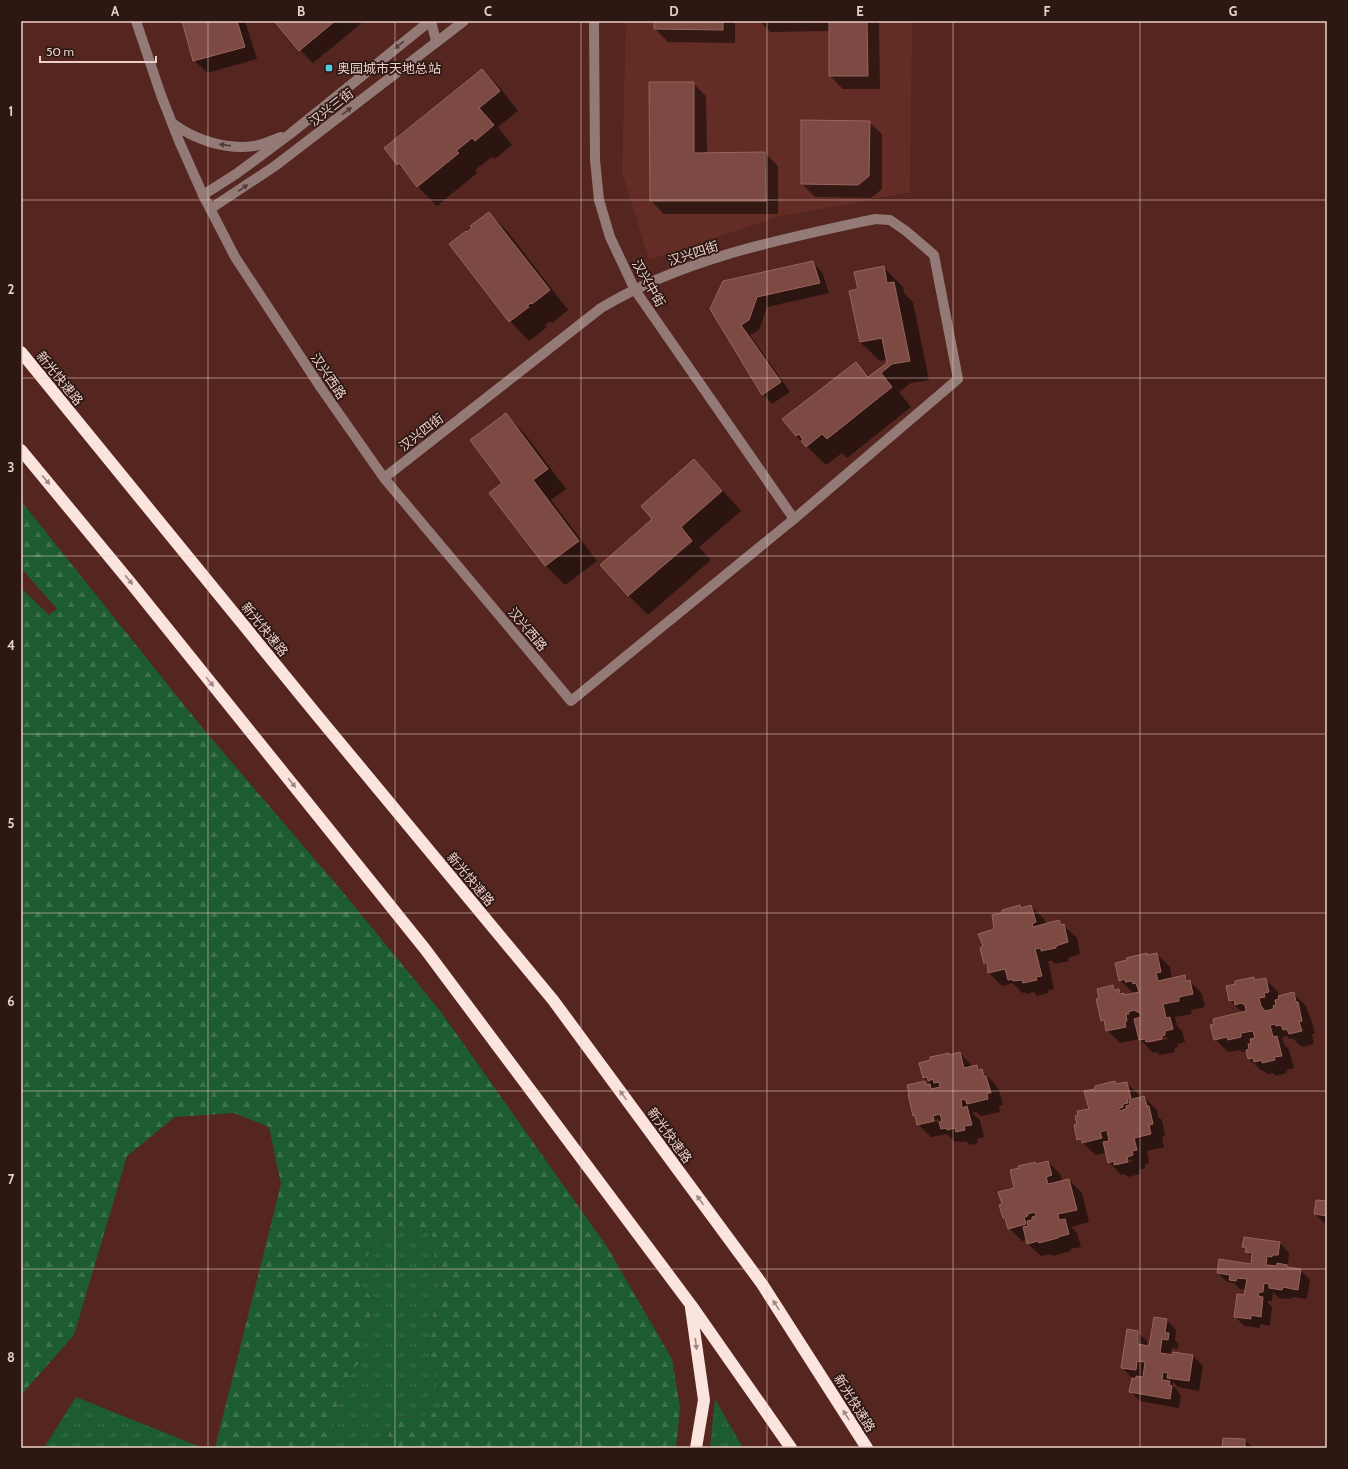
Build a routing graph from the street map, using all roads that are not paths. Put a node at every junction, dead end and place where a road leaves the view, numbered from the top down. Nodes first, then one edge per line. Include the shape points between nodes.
1 (136, 21) edge
2 (430, 21) edge
3 (464, 21) edge
4 (594, 21) edge
5 (436, 42) junction
6 (172, 123) junction
7 (290, 134) junction
8 (202, 195) junction
9 (210, 209) junction
10 (635, 290) junction
11 (21, 352) edge
12 (21, 450) edge
13 (384, 478) junction
14 (794, 519) junction
15 (691, 1305) junction
16 (696, 1448) edge
17 (791, 1448) edge
18 (867, 1448) edge

1 - 6 street, 汉兴西路
2 - 5 street
2 -> 7 street, 汉兴三街
3 - 5 street, 汉兴三街
4 - 10 street, 汉兴中街 via 595,160 599,200 610,237
9 -> 5 street, 汉兴三街 via 275,166
7 -> 6 street via 255,146 234,146 202,139 182,131
6 - 8 street, 汉兴西路
7 - 8 street, 汉兴三街 via 236,174
8 - 9 street, 汉兴西路
9 - 13 street, 汉兴西路 via 235,257
10 - 13 street, 汉兴四街 via 601,308
10 - 14 street, 汉兴中街
10 - 14 street, 汉兴四街 via 673,272 772,241 875,219 890,220 934,256 958,379
18 -> 11 highway, 新光快速路 via 762,1284 553,1000
12 -> 15 highway via 425,949
13 - 14 street, 汉兴西路 via 571,701
15 -> 16 highway via 704,1400
15 - 17 highway

